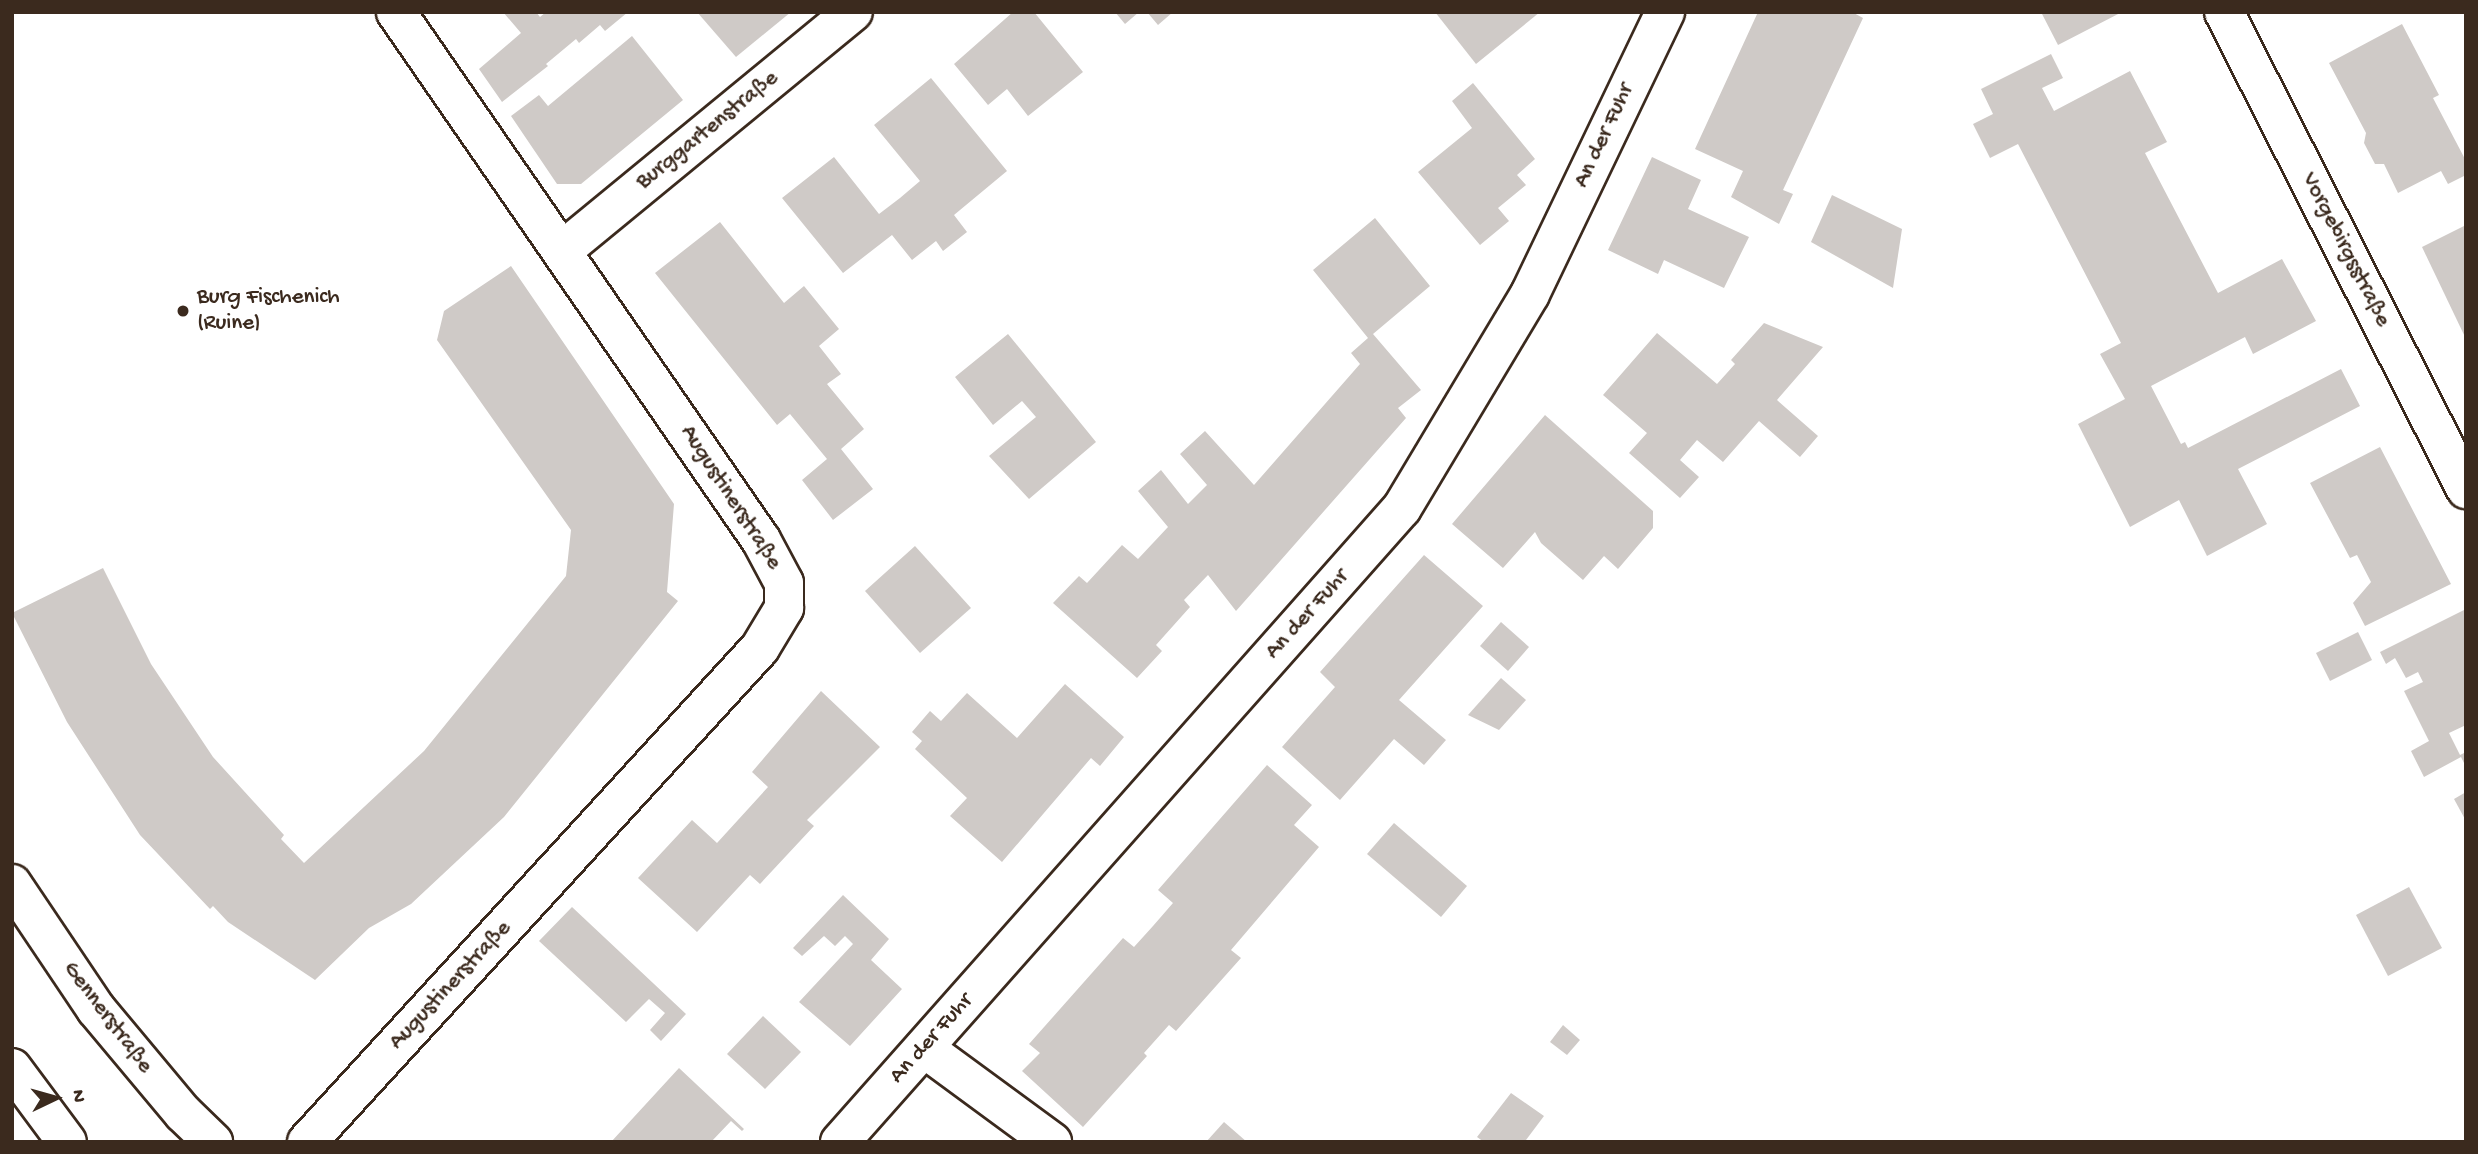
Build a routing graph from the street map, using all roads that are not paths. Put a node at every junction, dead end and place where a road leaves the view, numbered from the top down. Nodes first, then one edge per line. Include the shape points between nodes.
1 (396, 12) edge
2 (853, 12) edge
3 (1665, 12) edge
4 (2224, 12) edge
5 (563, 250) junction
6 (2466, 489) edge
7 (12, 884) edge
8 (924, 1048) junction
9 (12, 1068) edge
10 (67, 1142) edge
11 (214, 1142) edge
12 (307, 1142) edge
13 (840, 1142) edge
14 (1052, 1142) edge

1 - 5 street, Augustinerstraße
2 - 5 street, Burggartenstraße
3 - 8 street, An der Fuhr via 1530,294 1402,508
4 - 6 street, Vorgebirgsstraße
5 - 12 street, Augustinerstraße via 761,540 784,583 784,608 760,648
7 - 11 street, Gennerstraße via 96,1009 183,1113
8 - 13 street, An der Fuhr
8 - 14 street
9 - 10 street

